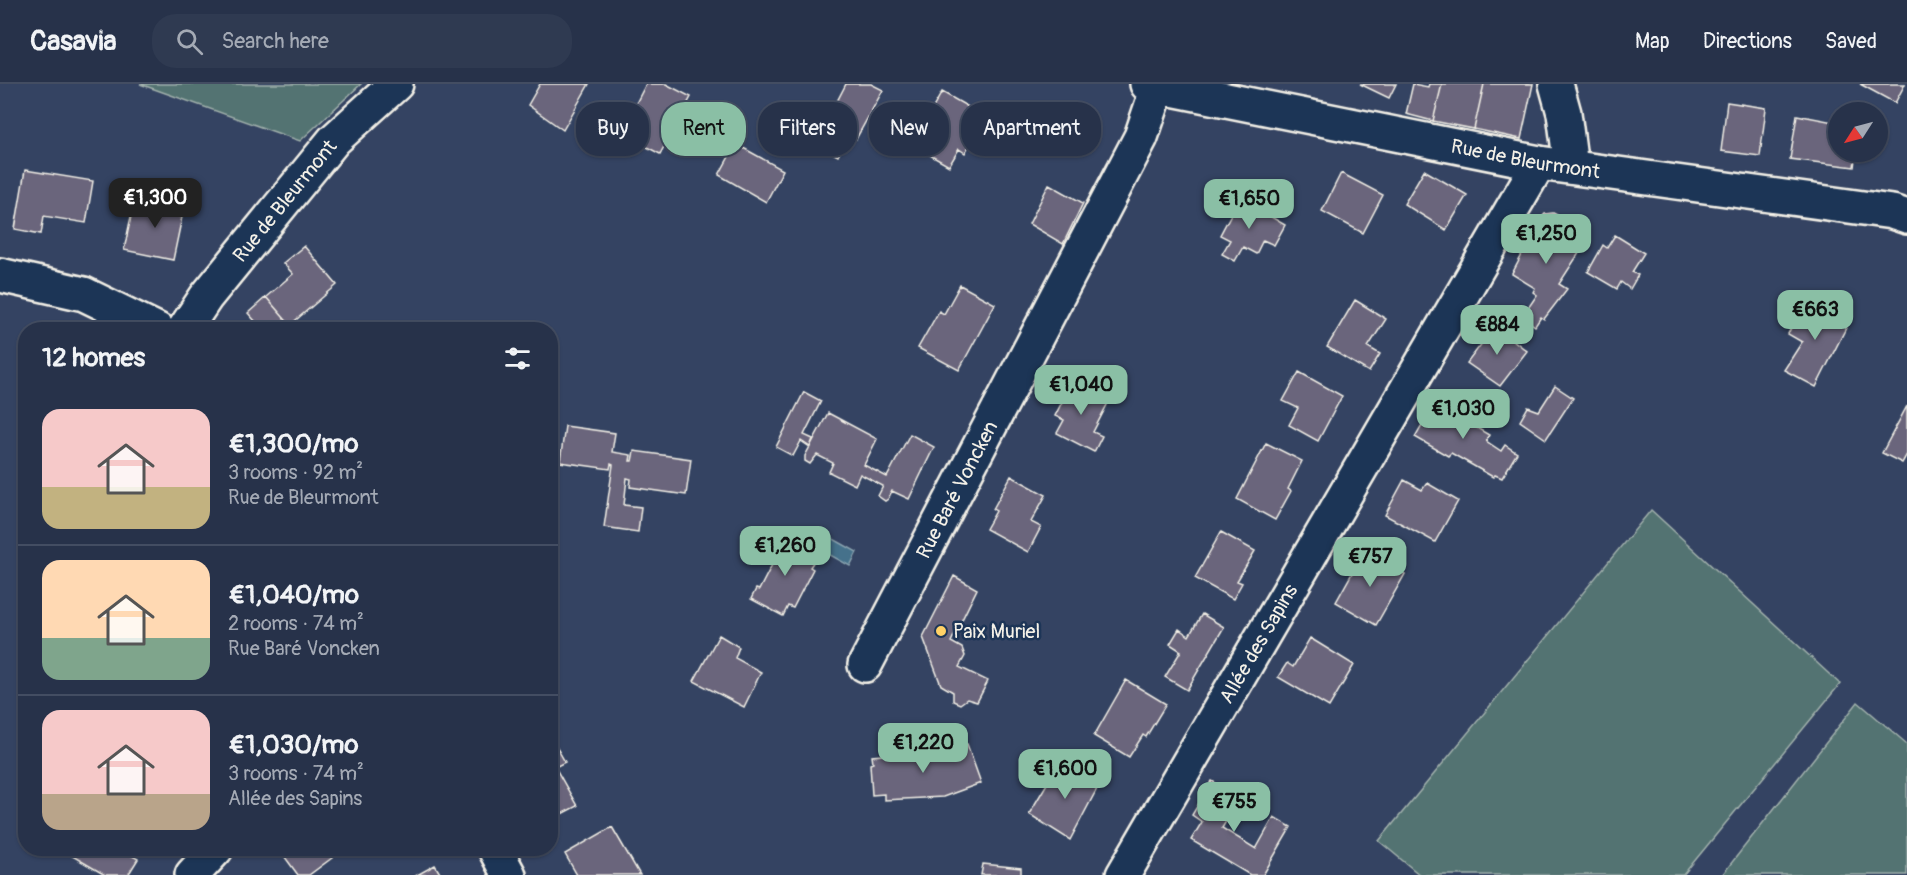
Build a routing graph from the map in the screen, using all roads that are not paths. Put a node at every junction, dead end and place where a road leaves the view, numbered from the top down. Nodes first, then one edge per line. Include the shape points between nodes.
1 (396, 84) edge
2 (1556, 84) edge
3 (1152, 85) edge
4 (1539, 163) junction
5 (1571, 167) junction
6 (1907, 217) edge
7 (0, 275) edge
8 (142, 322) edge
9 (189, 322) edge
10 (865, 665) dead end
11 (210, 856) edge
12 (499, 856) edge
13 (192, 875) edge
14 (509, 875) edge
15 (1123, 875) edge

1 - 9 street, Rue de Bleurmont via 334,140
2 - 5 street
3 - 4 street, Rue de Bleurmont
3 - 10 street, Rue Baré Voncken via 1141,137
4 - 5 street, Rue de Bleurmont
4 - 15 street, Allée des Sapins
5 - 6 street, Rue de Bleurmont
7 - 8 street via 84,294
11 - 13 street
12 - 14 street

